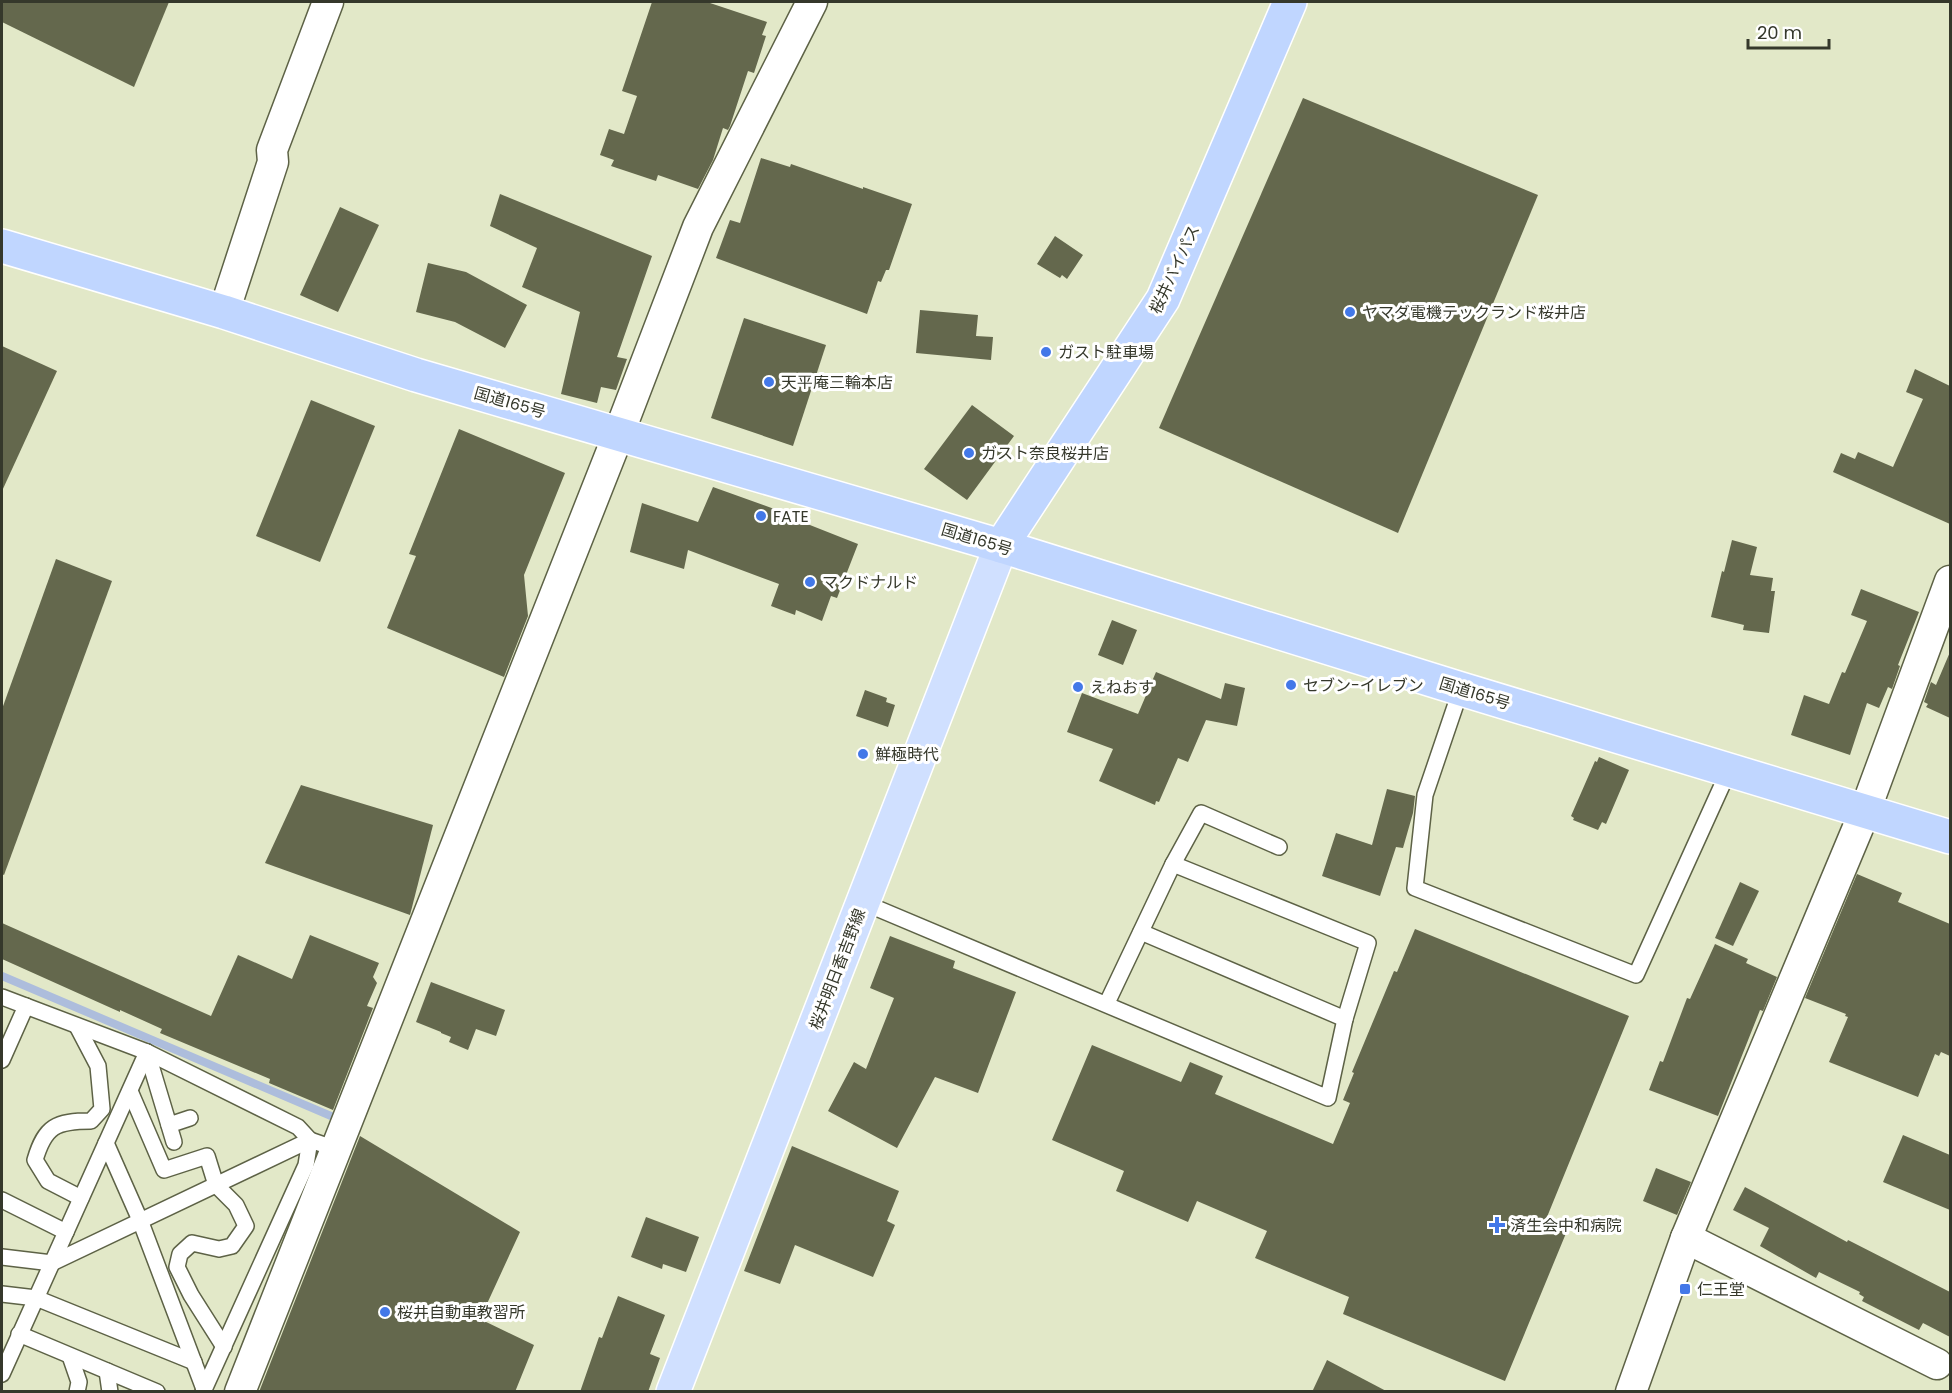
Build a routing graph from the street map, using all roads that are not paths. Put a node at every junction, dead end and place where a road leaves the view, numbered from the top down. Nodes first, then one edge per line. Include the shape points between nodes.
1 (328, 2) edge
2 (812, 2) edge
3 (1290, 2) edge
4 (2, 246) edge
5 (224, 312) junction
6 (620, 433) junction
7 (1001, 546) junction
8 (1950, 580) edge
9 (1461, 689) junction
10 (1729, 770) junction
11 (1866, 811) junction
12 (1950, 837) edge
13 (1279, 847) dead end
14 (1173, 864) junction
15 (862, 902) junction
16 (1141, 932) junction
17 (2, 997) edge
18 (1107, 1004) junction
19 (26, 1006) junction
20 (1345, 1019) junction
21 (77, 1026) junction
22 (147, 1052) junction
23 (2, 1060) edge
24 (130, 1091) junction
25 (190, 1118) dead end
26 (169, 1125) junction
27 (174, 1142) dead end
28 (106, 1143) junction
29 (323, 1144) junction
30 (216, 1185) junction
31 (81, 1198) junction
32 (2, 1200) edge
33 (140, 1220) junction
34 (66, 1232) junction
35 (1686, 1238) junction
36 (2, 1257) edge
37 (52, 1263) junction
38 (2, 1294) edge
39 (36, 1298) junction
40 (19, 1334) junction
41 (224, 1347) junction
42 (70, 1356) junction
43 (194, 1362) junction
44 (1937, 1364) dead end
45 (107, 1371) junction
46 (2, 1374) edge
47 (204, 1390) edge
48 (77, 1392) edge
49 (110, 1392) edge
50 (156, 1392) edge
51 (240, 1392) edge
52 (673, 1392) edge
53 (1631, 1392) edge

1 - 5 street via 272,150 273,162
2 - 6 street via 698,227
3 - 7 highway, 桜井バイパス via 1163,299
4 - 5 highway, 国道165号
5 - 6 highway, 国道165号 via 416,375
6 - 7 highway, 国道165号
6 - 29 street
7 - 9 highway, 国道165号
7 - 15 main road, 桜井明日香吉野線
8 - 11 street
9 - 10 highway, 国道165号
9 - 10 lane via 1425,795 1415,888 1636,975
10 - 11 highway, 国道165号
11 - 12 highway, 国道165号
11 - 35 street
13 - 14 lane via 1201,813
14 - 16 lane
14 - 20 lane via 1368,944
15 - 18 lane
15 - 52 main road, 桜井明日香吉野線
16 - 18 lane
16 - 20 lane
17 - 19 lane
18 - 20 lane via 1328,1098
19 - 21 lane
19 - 23 lane
21 - 22 lane
21 - 31 lane via 98,1066 102,1109 91,1121 53,1127 44,1135 35,1160 48,1181
22 - 24 lane
22 - 26 lane
22 - 29 lane via 298,1127
24 - 28 lane
24 - 30 lane via 164,1170 207,1156
25 - 26 lane
26 - 27 lane
28 - 31 lane
28 - 33 lane
29 - 30 lane
29 - 41 lane via 306,1165
29 - 51 street
30 - 33 lane
30 - 41 lane via 236,1205 246,1226 232,1246 219,1249 192,1243 180,1254 177,1267
31 - 34 lane
32 - 34 lane
33 - 37 lane
33 - 43 lane
34 - 37 lane
35 - 44 street
35 - 53 street
36 - 37 lane
37 - 39 lane
38 - 39 lane
39 - 40 lane
39 - 43 lane
40 - 42 lane
40 - 46 lane
41 - 47 lane
42 - 45 lane
42 - 48 lane via 79,1382
43 - 47 lane
45 - 49 lane
45 - 50 lane

